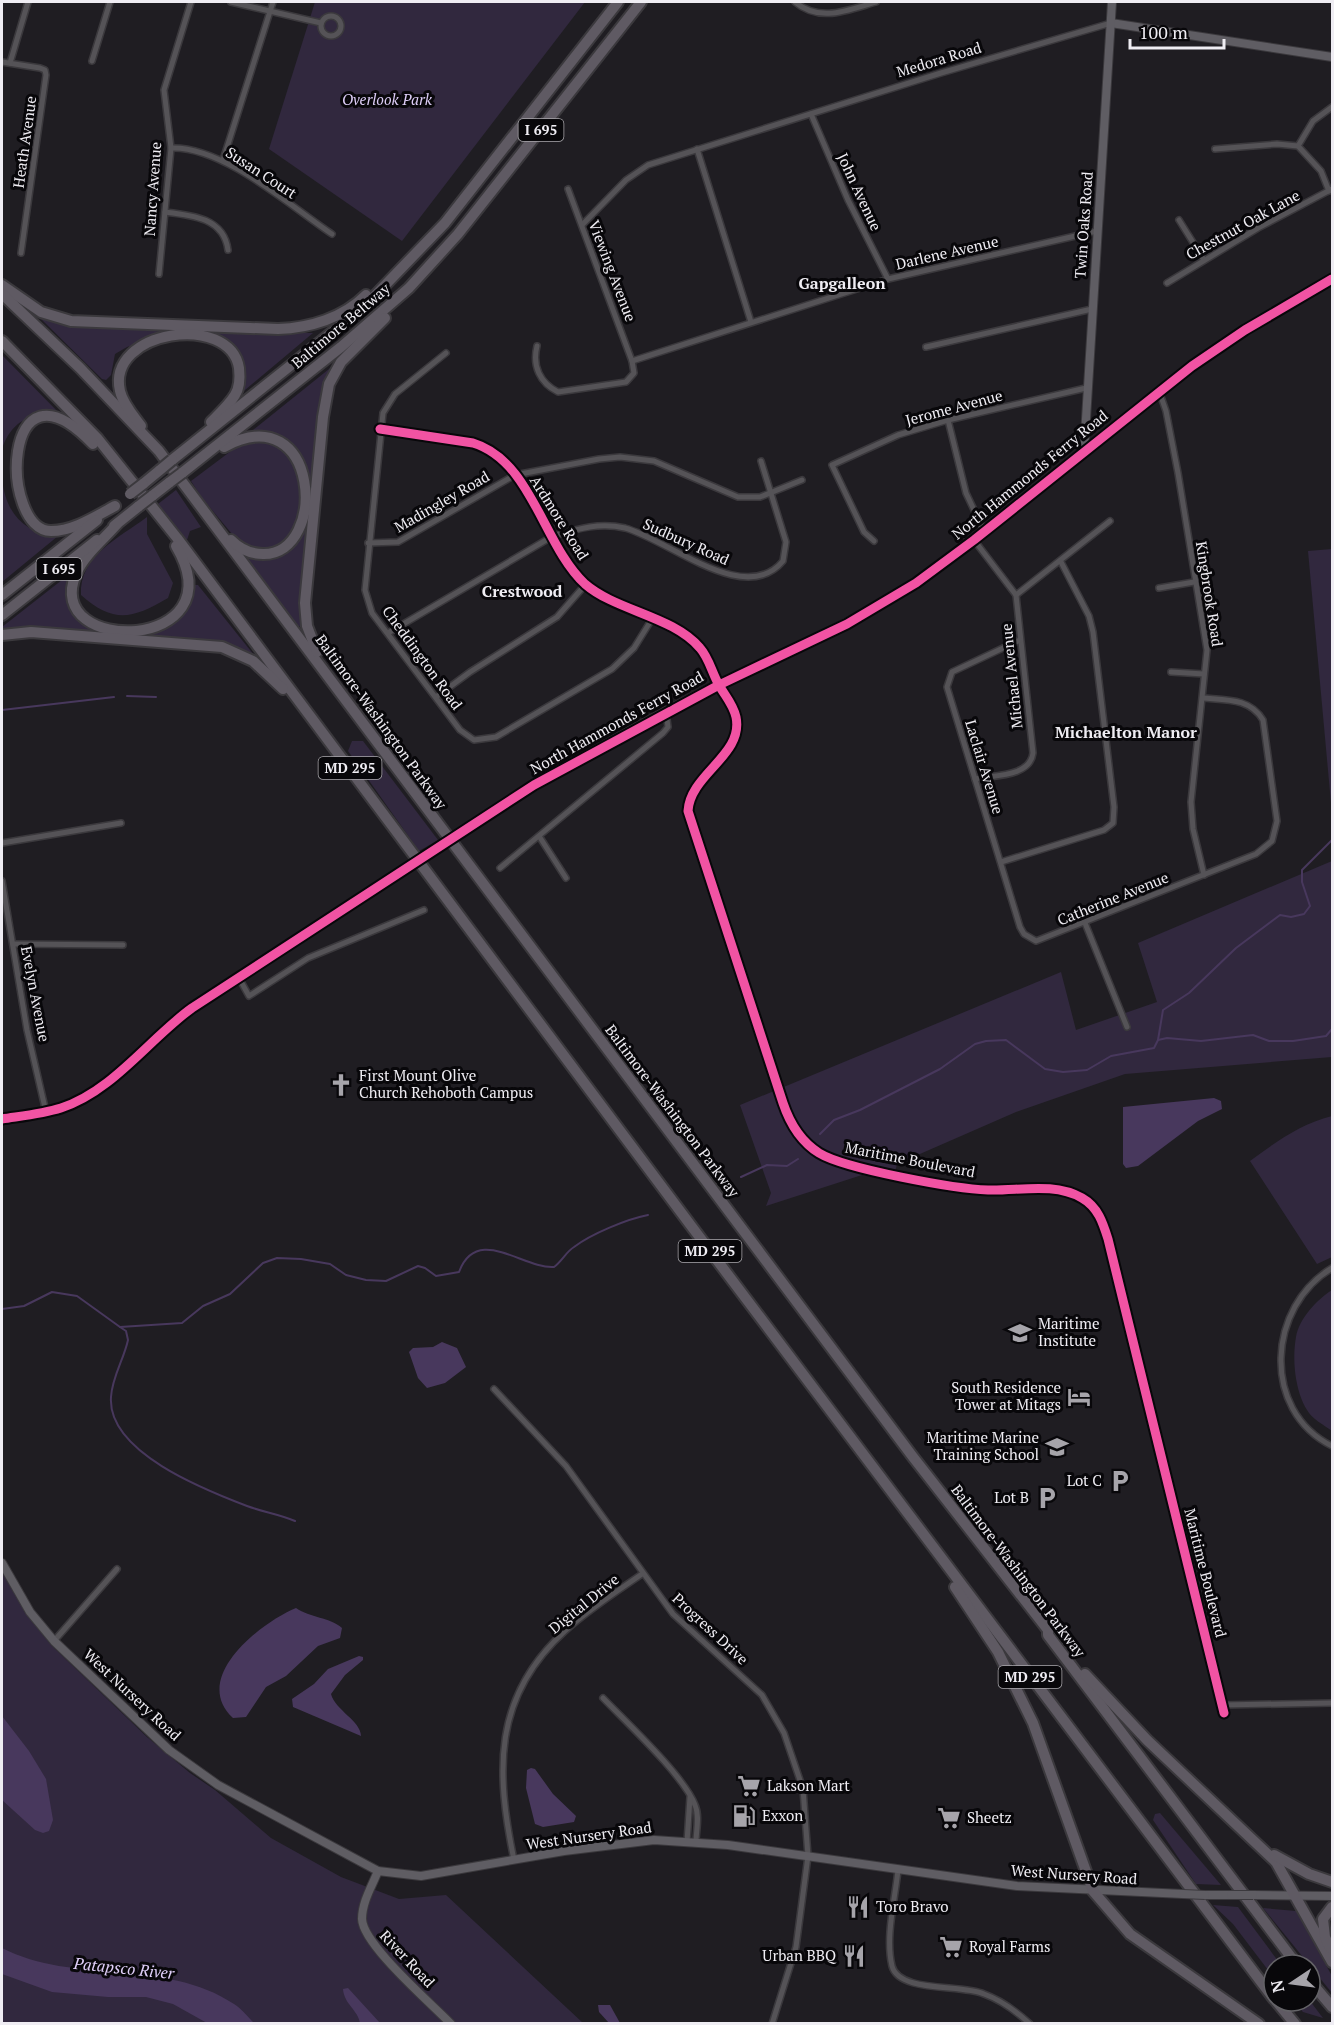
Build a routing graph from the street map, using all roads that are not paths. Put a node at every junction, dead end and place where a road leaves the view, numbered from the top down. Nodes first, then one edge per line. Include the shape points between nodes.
1 (28, 2) edge
2 (110, 2) edge
3 (191, 2) edge
4 (231, 2) edge
5 (273, 2) edge
6 (618, 2) edge
7 (641, 2) edge
8 (795, 2) edge
9 (876, 2) edge
10 (1112, 2) edge
11 (271, 11) junction
12 (321, 23) dead end
13 (1111, 23) junction
14 (1332, 57) edge
15 (92, 61) dead end
16 (2, 62) edge
17 (10, 63) junction
18 (1332, 107) edge
19 (811, 114) junction
20 (1298, 146) junction
21 (171, 148) junction
22 (697, 149) junction
23 (1215, 149) dead end
24 (223, 160) junction
25 (568, 189) dead end
26 (1331, 190) edge
27 (165, 212) junction
28 (1179, 220) dead end
29 (582, 225) junction
30 (1097, 231) junction
31 (332, 234) dead end
32 (228, 250) dead end
33 (21, 253) dead end
34 (438, 256) junction
35 (412, 257) junction
36 (1204, 260) junction
37 (159, 274) dead end
38 (888, 279) junction
39 (1332, 282) edge
40 (1167, 283) dead end
41 (2, 285) edge
42 (2, 294) edge
43 (1092, 309) junction
44 (751, 322) junction
45 (2, 341) edge
46 (537, 346) dead end
47 (926, 347) dead end
48 (446, 352) dead end
49 (632, 361) junction
50 (1086, 388) junction
51 (1159, 391) junction
52 (948, 420) junction
53 (380, 429) junction
54 (8, 442) dead end
55 (159, 451) junction
56 (183, 451) junction
57 (1084, 451) junction
58 (200, 459) junction
59 (761, 461) dead end
60 (125, 471) junction
61 (515, 475) junction
62 (801, 480) dead end
63 (6, 482) dead end
64 (771, 494) junction
65 (151, 505) junction
66 (115, 506) junction
67 (1110, 521) dead end
68 (117, 524) junction
69 (217, 525) junction
70 (984, 531) junction
71 (552, 536) junction
72 (974, 540) junction
73 (874, 541) dead end
74 (368, 543) junction
75 (1061, 562) junction
76 (1194, 582) junction
77 (586, 584) junction
78 (1159, 588) dead end
79 (2, 595) edge
80 (1016, 596) junction
81 (2, 615) edge
82 (652, 619) junction
83 (388, 633) junction
84 (2, 635) edge
85 (1020, 640) junction
86 (1171, 672) dead end
87 (1204, 674) junction
88 (718, 685) junction
89 (343, 694) junction
90 (436, 697) junction
91 (1203, 698) junction
92 (305, 708) junction
93 (666, 712) junction
94 (975, 779) junction
95 (121, 823) dead end
96 (539, 836) junction
97 (2, 843) edge
98 (1001, 862) junction
99 (500, 868) dead end
100 (1204, 874) junction
101 (566, 878) dead end
102 (2, 881) edge
103 (424, 910) dead end
104 (1085, 923) junction
105 (1030, 939) joint
106 (13, 944) junction
107 (123, 945) dead end
108 (239, 978) junction
109 (1127, 1027) dead end
110 (46, 1112) junction
111 (2, 1119) edge
112 (1332, 1268) edge
113 (494, 1389) dead end
114 (1332, 1446) edge
115 (866, 1458) junction
116 (2, 1563) edge
117 (117, 1569) dead end
118 (642, 1574) junction
119 (1048, 1630) junction
120 (54, 1641) junction
121 (603, 1698) dead end
122 (1332, 1703) edge
123 (1222, 1705) junction
124 (1224, 1713) dead end
125 (690, 1797) junction
126 (687, 1842) junction
127 (696, 1842) junction
128 (1264, 1848) junction
129 (808, 1856) junction
130 (514, 1860) junction
131 (898, 1870) junction
132 (378, 1871) junction
133 (1332, 1882) edge
134 (1093, 1891) junction
135 (1296, 1896) junction
136 (1332, 1896) edge
137 (1332, 1907) edge
138 (1288, 1953) edge
139 (1332, 1953) edge
140 (1332, 1962) edge
141 (1262, 1983) edge
142 (1322, 1995) edge
143 (1332, 2007) edge
144 (451, 2024) edge
145 (772, 2024) edge
146 (1030, 2024) edge
147 (1259, 2024) edge

1 - 17 street
2 - 15 street
3 - 21 street, Nancy Avenue via 164,90
4 - 11 street
5 - 11 street
6 - 35 highway, Baltimore Beltway / I 695 via 458,207
7 - 34 highway, Baltimore Beltway / I 695
8 - 9 street via 818,14 831,14
10 - 13 street, Twin Oaks Road
11 - 12 street
11 - 24 street
13 - 14 street, Medora Road
13 - 19 street, Medora Road
13 - 30 street, Twin Oaks Road
16 - 17 street
17 - 33 street, Heath Avenue via 45,70
18 - 20 street via 1313,121
19 - 22 street, Medora Road
19 - 38 street, John Avenue via 848,201
20 - 23 street
20 - 26 street via 1321,171
21 - 24 street, Susan Court via 194,150
21 - 27 street, Nancy Avenue
22 - 29 street, Medora Road via 642,168
22 - 44 street
24 - 31 street, Susan Court
25 - 29 street, Viewing Avenue
26 - 36 street, Chestnut Oak Lane
27 - 32 street via 193,216 213,225 225,235
27 - 37 street, Nancy Avenue
28 - 36 street
29 - 49 street, Viewing Avenue
30 - 38 street, Darlene Avenue
30 - 43 street, Twin Oaks Road
34 - 58 highway, Baltimore Beltway / I 695 via 373,321
34 - 89 highway via 341,362 326,395 305,613 319,659
35 - 41 highway via 403,260 359,302 340,314 293,328 71,321 41,312
35 - 56 highway, Baltimore Beltway / I 695 via 364,307
36 - 40 street, Chestnut Oak Lane
38 - 44 street, Darlene Avenue
39 - 51 street, North Hammonds Ferry Road via 1219,346
42 - 55 highway, Baltimore-Washington Parkway / MD 295
43 - 47 street
43 - 50 street, Twin Oaks Road
44 - 49 street, Darlene Avenue
45 - 60 highway, MD 295
46 - 49 street via 535,359 540,376 558,392 626,382 634,373
48 - 53 street, Cheddington Road via 395,394 382,413
50 - 52 street, Jerome Avenue
50 - 57 street, Twin Oaks Road
51 - 57 street, North Hammonds Ferry Road
51 - 76 street, Kingbrook Road via 1179,472
52 - 70 street via 966,493
52 - 73 street, Jerome Avenue via 884,440 832,465 864,532
53 - 61 street, Ardmore Road via 482,446 500,456
53 - 74 street, Cheddington Road
54 - 60 highway via 30,420 55,417 75,426
55 - 56 highway via 123,400 121,367 136,349 158,339 186,334 221,342 235,356 239,385 228,404
55 - 69 highway, Baltimore-Washington Parkway / MD 295
56 - 66 highway, Baltimore Beltway / I 695, bridge
57 - 70 street, North Hammonds Ferry Road
58 - 68 highway, Baltimore Beltway / I 695, bridge
58 - 69 highway via 237,439 267,435 290,448 300,470 302,528 287,547 269,554 251,553 235,544
59 - 64 street, Sudbury Road
60 - 65 highway, MD 295
61 - 64 street, Madingley Road via 599,459 636,458 670,466 730,495 751,498
61 - 71 street, Ardmore Road
61 - 74 street, Madingley Road via 398,542
62 - 64 street, Madingley Road
63 - 66 highway via 19,515 41,530 67,528
64 - 71 street, Sudbury Road via 786,553 777,568 759,577 728,575 624,528 602,525
65 - 68 highway via 183,558 190,578 183,606 170,619 150,628 114,632 95,627 81,615 74,599 74,582 80,566
65 - 92 highway, MD 295
66 - 79 highway, Baltimore Beltway / I 695
67 - 75 street
68 - 81 highway, Baltimore Beltway / I 695
69 - 89 highway, Baltimore-Washington Parkway / MD 295
70 - 72 street, North Hammonds Ferry Road
71 - 77 street, Ardmore Road
71 - 83 street, Sudbury Road
72 - 80 street
72 - 88 street, North Hammonds Ferry Road via 883,604
74 - 83 street, Cheddington Road via 365,590 372,613
75 - 80 street
75 - 98 street via 1089,616 1093,632 1113,823 1104,830
76 - 78 street
76 - 87 street, Kingbrook Road via 1207,650
77 - 82 street, Ardmore Road
77 - 90 street via 557,617
80 - 85 street, Michael Avenue
82 - 88 street, Ardmore Road via 685,634 701,649
82 - 90 street, Cheddington Road via 634,648 612,669 496,737 467,737
83 - 90 street, Cheddington Road
84 - 92 highway via 31,632 222,647 253,661
85 - 94 street, Michael Avenue via 1032,760 1022,770
85 - 94 street, Laclair Avenue via 952,672 947,682
86 - 87 street
87 - 91 street, Kingbrook Road
88 - 93 street, North Hammonds Ferry Road
88 - 123 street, Maritime Boulevard via 735,713 736,733 692,792 688,811 789,1120 808,1145 848,1164 970,1188 1059,1190 1093,1206 1108,1239
89 - 119 highway, Baltimore-Washington Parkway / MD 295 via 919,1465
91 - 100 street, Kingbrook Road via 1191,802
91 - 100 street, Catherine Avenue via 1244,702 1259,713 1277,821 1266,849
92 - 115 highway, MD 295
93 - 96 street via 668,727 663,734
93 - 108 street, North Hammonds Ferry Road, bridge via 534,785
94 - 98 street, Laclair Avenue
95 - 97 street
96 - 99 street
96 - 101 street
98 - 105 street, Laclair Avenue via 1020,927
100 - 104 street, Catherine Avenue
102 - 106 street, Evelyn Avenue
103 - 108 street via 308,958 249,996
104 - 105 street, Catherine Avenue via 1043,940
104 - 109 street
106 - 107 street
106 - 110 street, Evelyn Avenue
108 - 110 street, North Hammonds Ferry Road via 165,1027 97,1089 78,1101
110 - 111 street, North Hammonds Ferry Road
112 - 114 street via 1298,1299 1287,1319 1281,1354 1283,1380 1295,1408 1314,1432
113 - 118 street, Progress Drive via 566,1466
115 - 134 highway via 998,1652 1033,1724
115 - 141 highway, MD 295
116 - 120 street, West Nursery Road via 30,1612
117 - 120 street
118 - 129 street, Progress Drive via 673,1614 746,1679 774,1712 801,1779
118 - 130 street, Digital Drive via 564,1632 532,1671 518,1696 509,1719 501,1768
119 - 128 highway via 1147,1740
119 - 138 highway, Baltimore-Washington Parkway / MD 295
120 - 132 street, West Nursery Road via 151,1735 193,1768 244,1800
121 - 125 street
122 - 123 street
123 - 124 street, Maritime Boulevard
125 - 126 street
125 - 127 street via 697,1812
126 - 127 street, West Nursery Road
126 - 130 street, West Nursery Road via 630,1841
127 - 129 street, West Nursery Road
128 - 133 highway via 1293,1867
128 - 135 highway
129 - 131 street, West Nursery Road
129 - 145 street, Progress Drive via 796,1947
130 - 132 street, West Nursery Road via 421,1876
131 - 134 street, West Nursery Road via 1017,1886
131 - 146 street via 891,1950 897,1976 908,1983 985,1994
132 - 144 street, River Road via 363,1907 365,1932
134 - 135 street, West Nursery Road, bridge
134 - 147 highway via 1130,1934
135 - 136 street, West Nursery Road
135 - 140 highway
137 - 139 highway via 1323,1919
142 - 143 highway

